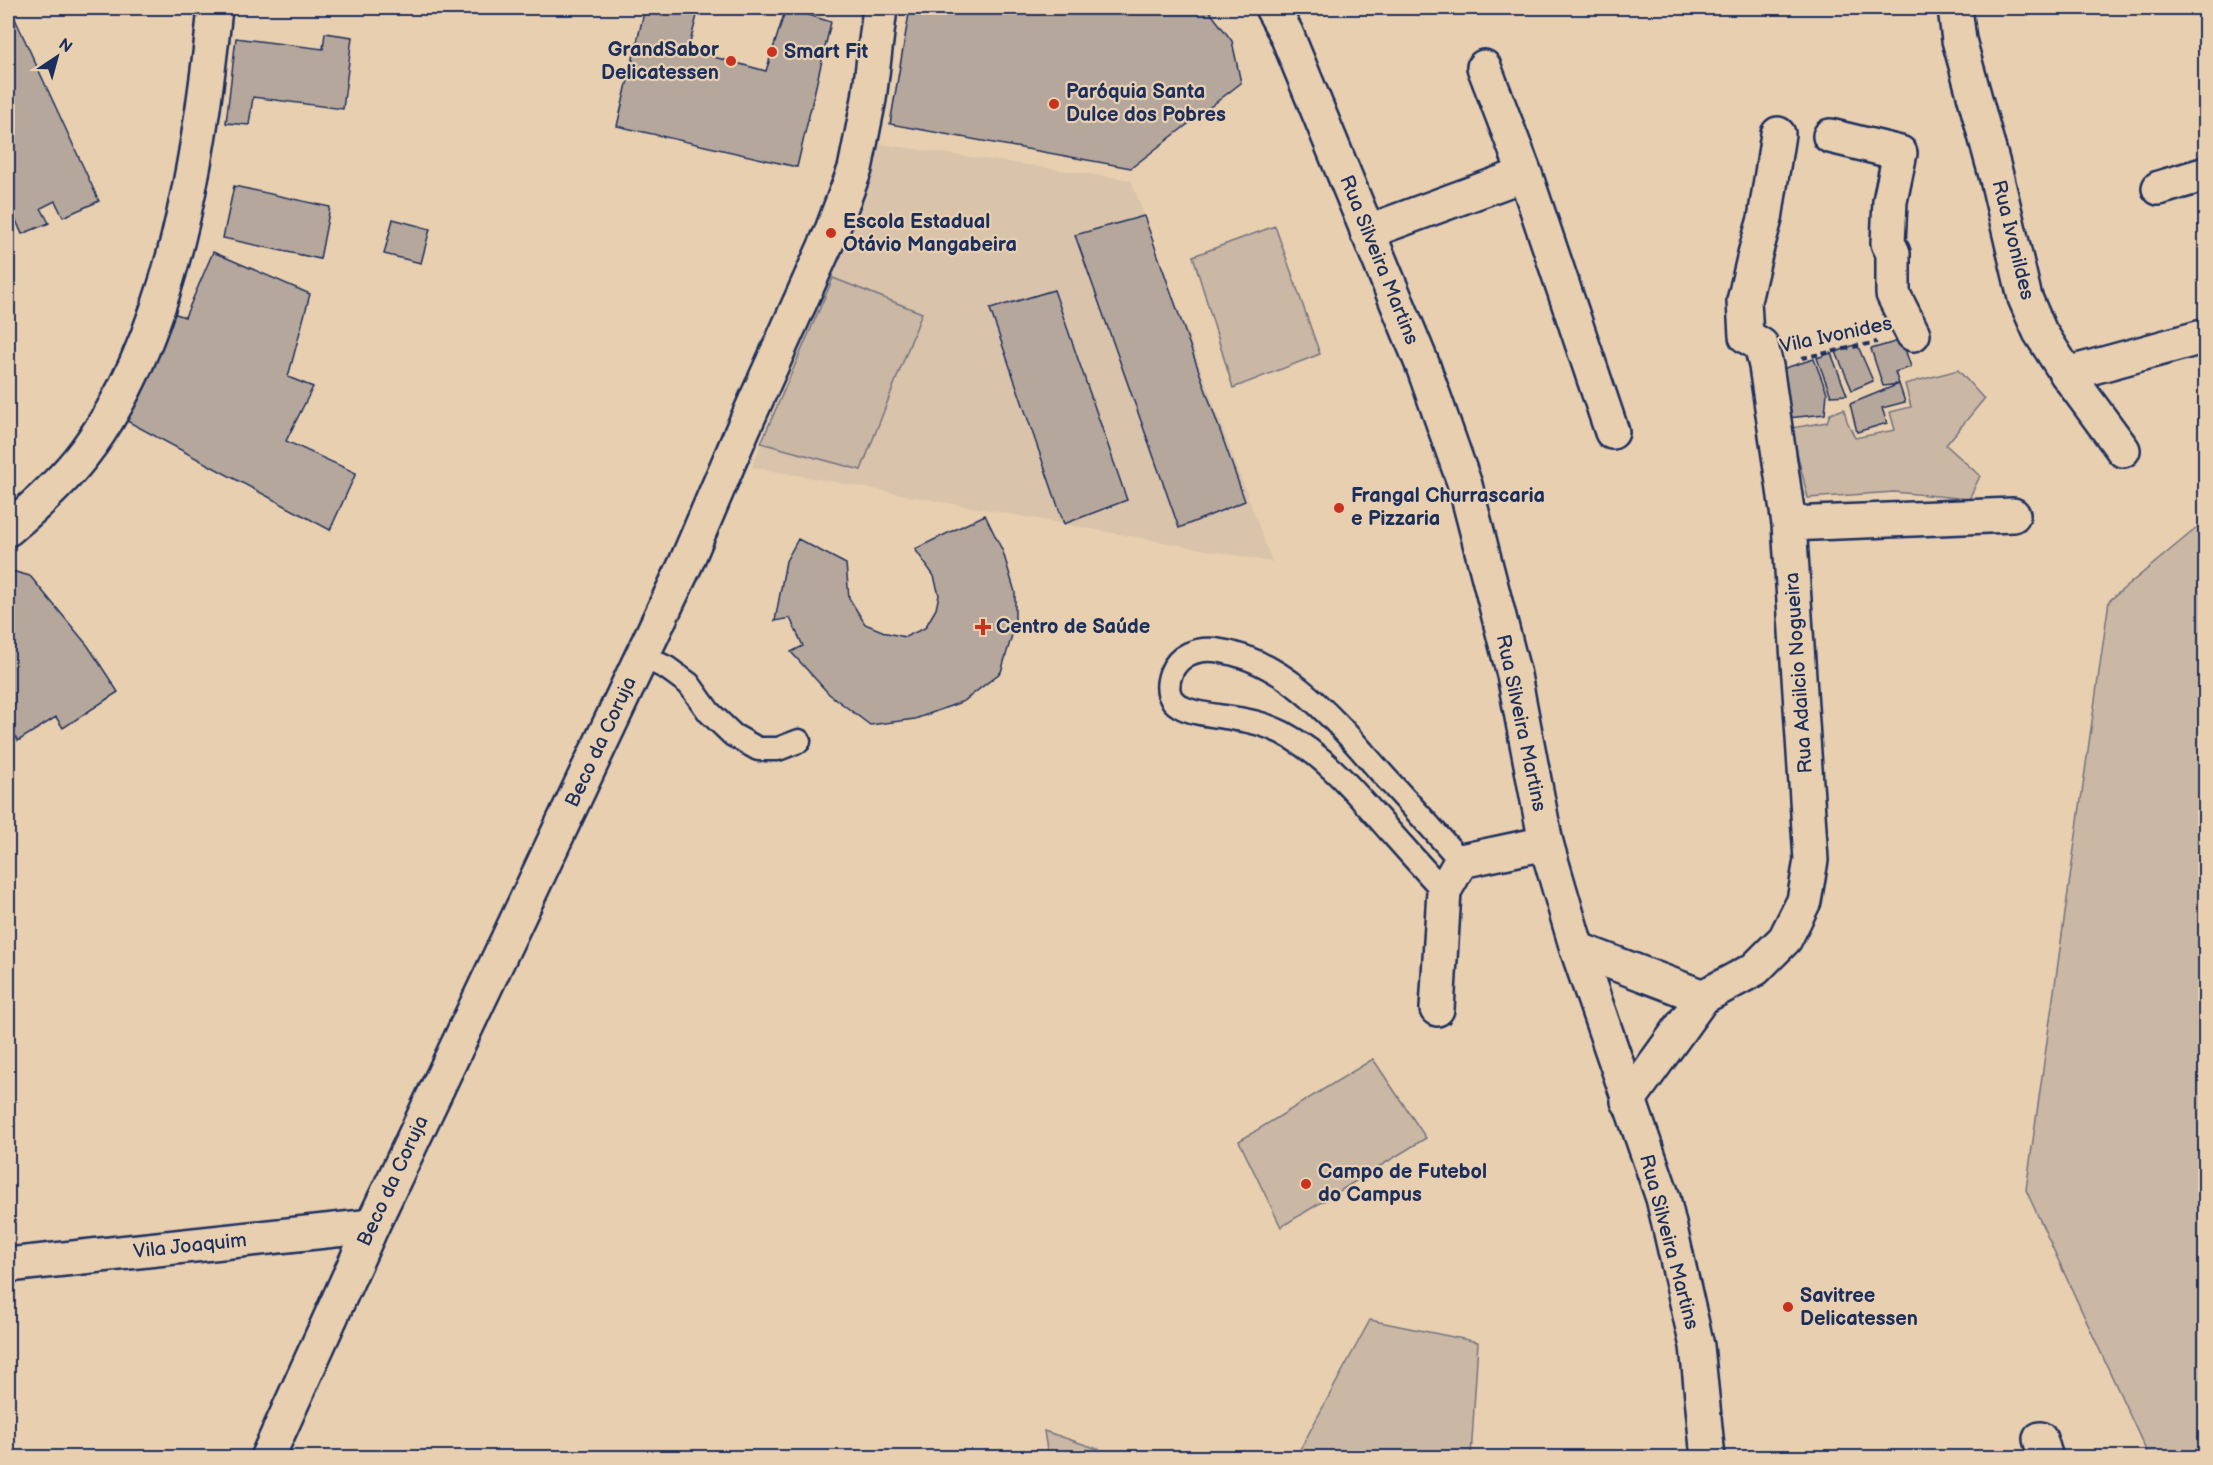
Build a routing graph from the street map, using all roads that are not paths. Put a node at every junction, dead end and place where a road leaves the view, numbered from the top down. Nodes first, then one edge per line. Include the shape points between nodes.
1 (214, 8) edge
2 (880, 8) edge
3 (1272, 8) edge
4 (1955, 8) edge
5 (1484, 67) dead end
6 (1778, 134) dead end
7 (1830, 136) dead end
8 (1525, 174) junction
9 (2205, 174) edge
10 (2159, 188) dead end
11 (1367, 232) junction
12 (1913, 334) road end
13 (2205, 336) edge
14 (2067, 374) junction
15 (1612, 432) dead end
16 (2123, 450) dead end
17 (2013, 515) dead end
18 (1789, 524) junction
19 (8, 529) edge
20 (642, 656) junction
21 (799, 741) dead end
22 (1546, 843) junction
23 (1461, 861) junction
24 (1444, 891) junction
25 (1577, 949) junction
26 (1703, 997) junction
27 (1437, 1009) dead end
28 (1628, 1101) junction
29 (372, 1226) junction
30 (8, 1265) edge
31 (270, 1457) edge
32 (1708, 1458) edge

1 - 19 street via 193,172 167,278 143,348 120,397 85,453
2 - 20 street, Beco da Coruja via 869,99 855,169 831,233
3 - 11 street, Rua Silveira Martins via 1286,33
4 - 14 street, Rua Ivonildes via 1959,40 2025,298 2040,332
5 - 8 street
6 - 18 street, Rua Adailcio Nogueira via 1765,219 1744,301 1746,336 1761,345 1766,366
7 - 12 street via 1900,153 1890,201 1888,243 1893,253 1893,294
8 - 11 street
8 - 15 street
9 - 10 street
11 - 22 street, Rua Silveira Martins via 1423,366 1465,484 1514,675
13 - 14 street
14 - 16 street, Rua Ivonildes
17 - 18 street
18 - 26 street, Rua Adailcio Nogueira via 1811,861 1804,901 1785,939 1755,969
20 - 21 lane via 689,684 709,712 733,735 758,748 778,749
20 - 29 street, Beco da Coruja
22 - 23 street
22 - 25 street, Rua Silveira Martins
23 - 24 street
23 - 24 lane via 1354,742 1301,690 1269,668 1223,651 1190,652 1176,663 1168,689 1174,701 1201,715 1230,717 1282,732 1317,756 1353,789
24 - 27 street
25 - 26 street
25 - 28 street, Rua Silveira Martins
26 - 28 street, Rua Adailcio Nogueira
28 - 32 street, Rua Silveira Martins via 1663,1198 1697,1346
29 - 30 street, Vila Joaquim
29 - 31 street, Beco da Coruja

